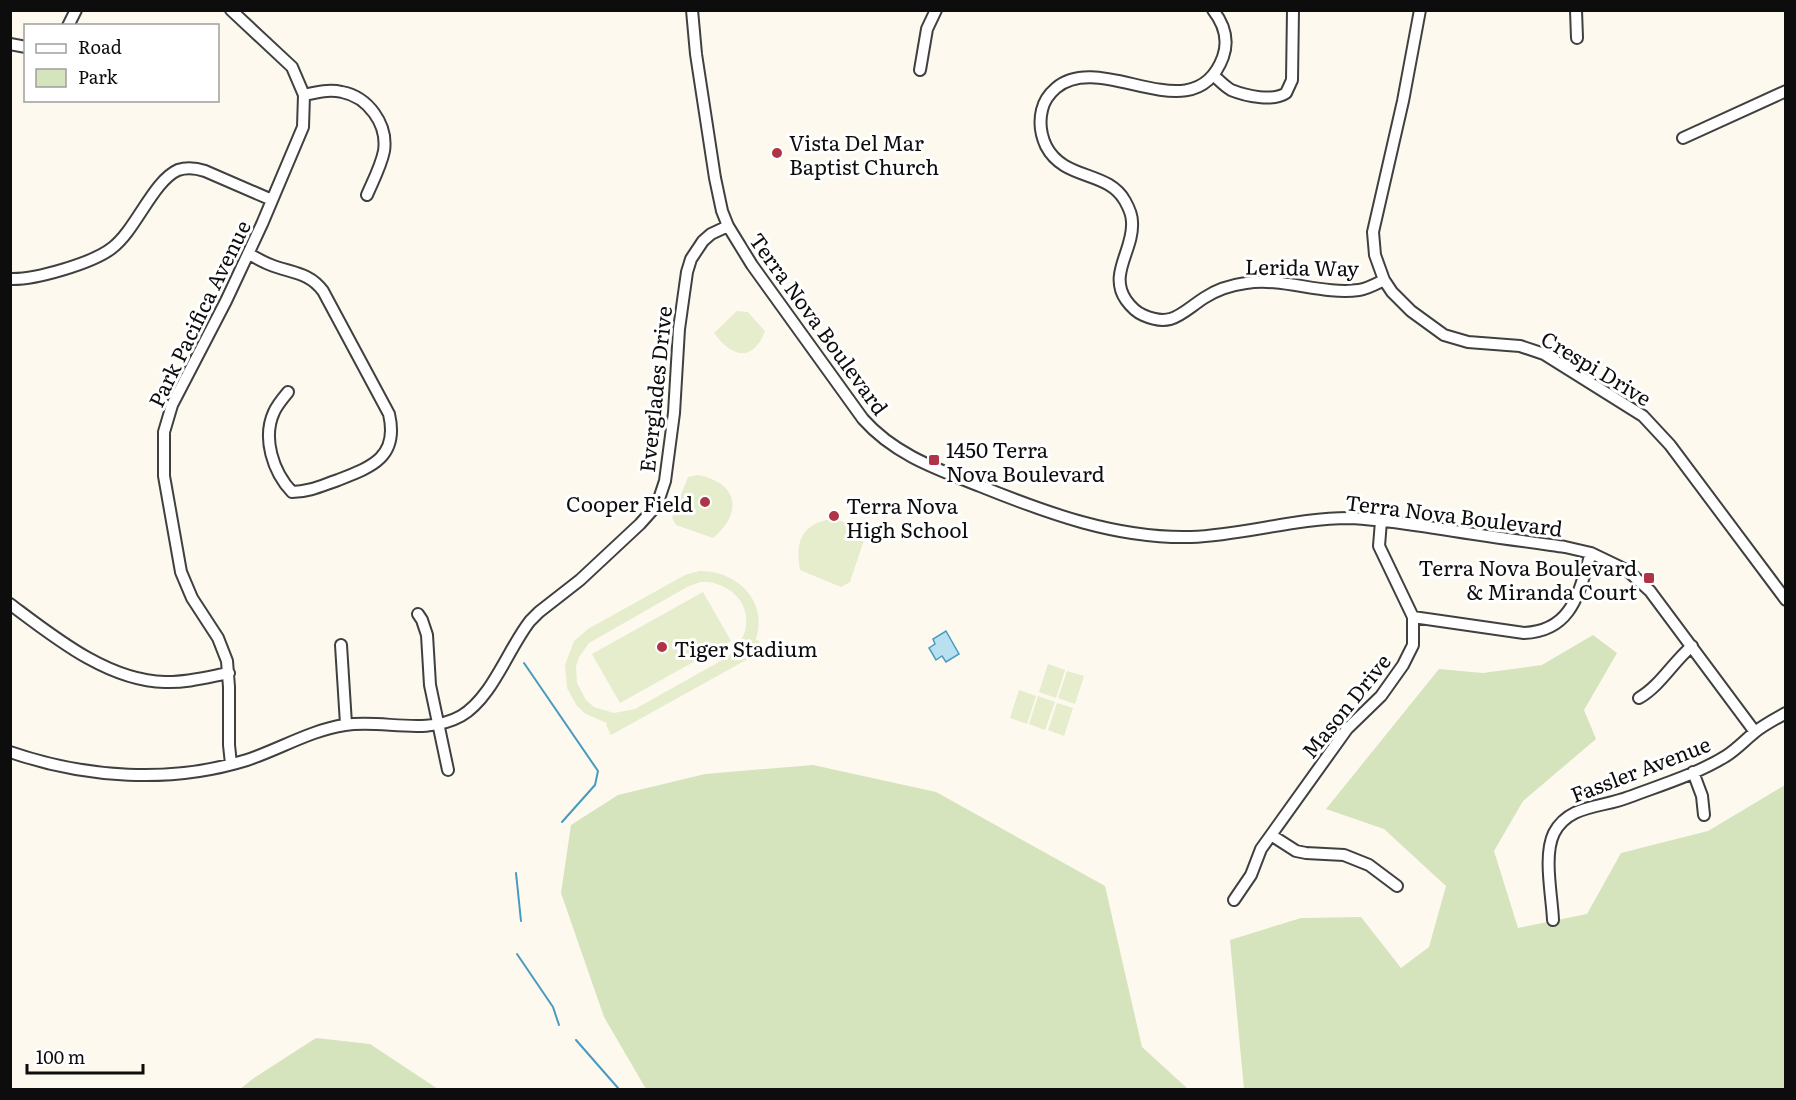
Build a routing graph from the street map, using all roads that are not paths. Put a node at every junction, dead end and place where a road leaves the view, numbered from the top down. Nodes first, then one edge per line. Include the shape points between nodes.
1 (76, 10) edge
2 (231, 10) edge
3 (692, 10) edge
4 (936, 10) edge
5 (1213, 10) edge
6 (1293, 10) edge
7 (1420, 10) edge
8 (1576, 10) edge
9 (69, 24) edge
10 (1576, 38) dead end
11 (920, 70) dead end
12 (1213, 75) junction
13 (1785, 91) edge
14 (304, 94) junction
15 (1683, 138) dead end
16 (367, 195) dead end
17 (272, 200) junction
18 (728, 226) junction
19 (249, 254) junction
20 (10, 279) edge
21 (1384, 280) junction
22 (288, 392) dead end
23 (1381, 520) junction
24 (1591, 553) junction
25 (1785, 600) edge
26 (10, 604) edge
27 (418, 614) dead end
28 (1413, 616) junction
29 (341, 645) dead end
30 (1692, 646) junction
31 (229, 673) junction
32 (1639, 698) dead end
33 (1785, 713) edge
34 (346, 724) junction
35 (438, 724) junction
36 (1755, 732) junction
37 (10, 752) edge
38 (231, 764) junction
39 (448, 770) dead end
40 (1693, 772) junction
41 (1704, 815) dead end
42 (1271, 835) junction
43 (1397, 886) dead end
44 (1234, 900) dead end
45 (1553, 920) dead end

1 - 9 street
2 - 14 street, Park Pacifica Avenue via 292,67
3 - 18 street, Terra Nova Boulevard via 715,178
4 - 11 street via 927,29
5 - 12 street via 1222,25 1226,44
6 - 12 street via 1292,80 1286,93 1274,98 1237,92
7 - 21 street, Crespi Drive via 1373,232 1375,255
8 - 10 street
12 - 21 street, Lerida Way via 1196,87 1175,92 1097,78 1073,79 1053,90 1042,109 1041,132 1055,159 1072,171 1112,186 1131,212 1131,235 1119,281 1129,304 1150,318 1169,320 1234,285 1254,282 1359,290
13 - 15 street
14 - 16 street via 333,90 351,94 368,105 378,119 384,150
14 - 17 street, Park Pacifica Avenue via 303,127
17 - 19 street, Park Pacifica Avenue
17 - 20 street via 205,171 178,171 163,183 122,239 100,256 34,277
18 - 23 street, Terra Nova Boulevard via 747,259 864,419 886,441 925,464 1052,514 1154,536 1211,535 1328,519
18 - 35 street, Everglades Drive via 703,241 687,272 673,424 665,481 657,505 580,580 530,621 479,701 461,716
19 - 22 street via 303,274 323,291 389,414 393,434 385,453 359,472 305,492 292,492 276,465 268,432 275,409
19 - 31 street, Park Pacifica Avenue via 172,405 163,446 164,476 181,572 192,598 218,638
21 - 25 street, Crespi Drive via 1411,311 1444,335 1468,342 1520,346 1544,354 1643,416 1666,440
23 - 24 street, Terra Nova Boulevard
23 - 28 street, Mason Drive via 1381,552
24 - 28 street via 1574,604 1546,629 1524,633
24 - 30 street, Terra Nova Boulevard via 1643,585
26 - 31 street via 85,656 123,675 166,682
27 - 35 street via 427,635 428,673
28 - 42 street, Mason Drive via 1413,645 1403,664 1374,704 1347,729
29 - 34 street
30 - 32 street
30 - 36 street, Terra Nova Boulevard
31 - 38 street, Park Pacifica Avenue
33 - 36 street, Fassler Avenue
34 - 35 street, Everglades Drive
34 - 38 street, Everglades Drive
35 - 39 street
36 - 40 street, Fassler Avenue via 1729,754
37 - 38 street, Everglades Drive via 73,769 130,775 171,774
40 - 41 street
40 - 45 street, Fassler Avenue via 1615,802 1580,810 1560,823 1550,844
42 - 43 street via 1296,850 1335,854 1370,865
42 - 44 street, Mason Drive

